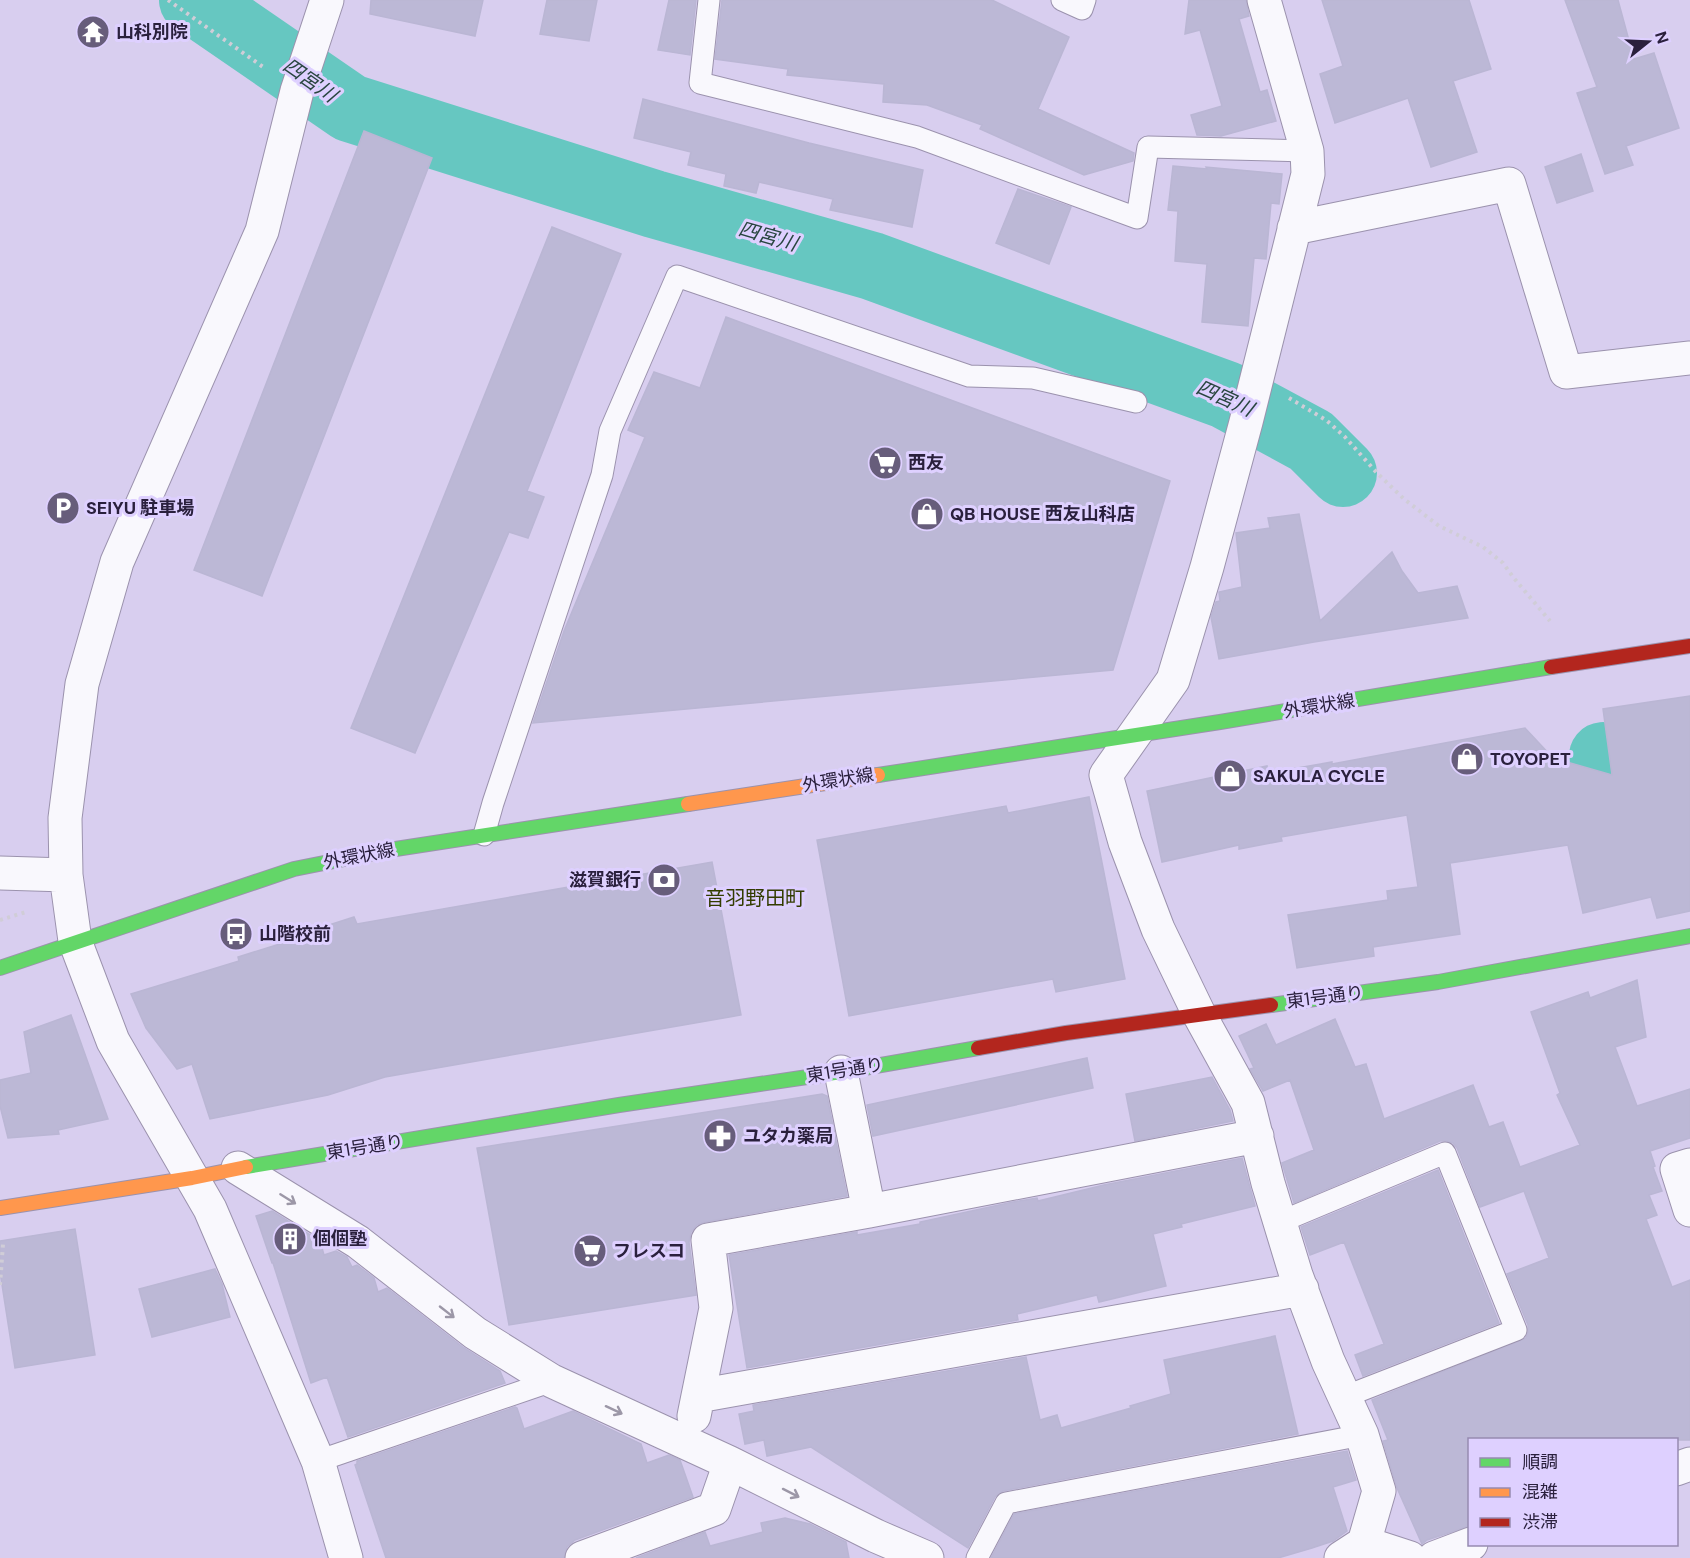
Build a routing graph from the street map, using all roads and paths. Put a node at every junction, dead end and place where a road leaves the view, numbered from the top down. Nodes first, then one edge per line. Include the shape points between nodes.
1 (168, 0) edge
2 (327, 0) edge
3 (709, 0) edge
4 (1062, 0) edge
5 (1085, 0) edge
6 (1264, 0) edge
7 (297, 91) junction
8 (1307, 151) junction
9 (1294, 228) junction
10 (1690, 358) edge
11 (1255, 385) junction
12 (1136, 402) dead end
13 (1550, 621) dead end
14 (1690, 646) edge
15 (1135, 735) junction
16 (484, 835) junction
17 (0, 873) edge
18 (66, 875) junction
19 (28, 912) dead end
20 (2, 920) edge
21 (1690, 936) edge
22 (75, 941) junction
23 (0, 968) edge
24 (1199, 1014) junction
25 (841, 1071) junction
26 (1257, 1136) junction
27 (1690, 1165) edge
28 (238, 1168) junction
29 (192, 1178) junction
30 (0, 1208) edge
31 (1690, 1210) edge
32 (869, 1211) junction
33 (1280, 1222) junction
34 (1302, 1289) junction
35 (552, 1381) junction
36 (698, 1396) junction
37 (1344, 1397) junction
38 (1362, 1435) junction
39 (688, 1444) junction
40 (318, 1461) junction
41 (730, 1463) junction
42 (1468, 1546) edge
43 (877, 1547) edge
44 (1352, 1551) edge
45 (346, 1558) edge
46 (582, 1558) edge
47 (927, 1558) edge
48 (977, 1558) edge
49 (1410, 1558) edge
50 (1434, 1558) edge

1 - 7 path
2 - 7 street
3 - 8 lane via 700,82 917,137 1137,218 1148,147
4 - 5 lane via 1082,9
6 - 8 street
7 - 18 street via 262,231 117,562 82,684 65,818
8 - 9 street via 1308,174
9 - 10 street via 1509,184 1566,372
9 - 11 street
11 - 13 path via 1283,395 1326,420 1404,499 1439,526 1483,547 1503,563
11 - 15 street via 1173,680
12 - 16 lane via 1033,378 969,376 677,276 610,431 602,475
14 - 15 street, 外環状線
15 - 16 street, 外環状線
15 - 24 street via 1106,775 1125,842 1158,929
16 - 22 street, 外環状線 via 294,869
17 - 18 street
18 - 22 street
19 - 20 path
21 - 24 street, 東1号通り via 1438,982
22 - 23 street, 外環状線
22 - 29 street via 113,1041
24 - 25 street, 東1号通り
24 - 26 street via 1248,1103
25 - 28 street, 東1号通り
25 - 32 street
26 - 32 street
26 - 33 street
27 - 31 street via 1677,1169
28 - 29 street, 東1号通り
28 -> 35 street via 358,1242 475,1333
29 - 30 street, 東1号通り
29 - 40 street via 210,1209
32 - 36 street via 708,1240 716,1308
33 - 34 street
33 - 37 lane via 1445,1153 1516,1330
34 - 36 street
34 - 37 street
35 -> 39 street
35 - 40 lane
36 - 39 street
37 - 38 street
38 - 44 street via 1379,1491
38 - 48 lane via 1006,1503
39 - 41 street
40 - 45 street
41 -> 43 street
41 - 46 street via 714,1509
42 - 50 street
43 - 47 street
44 - 49 street

